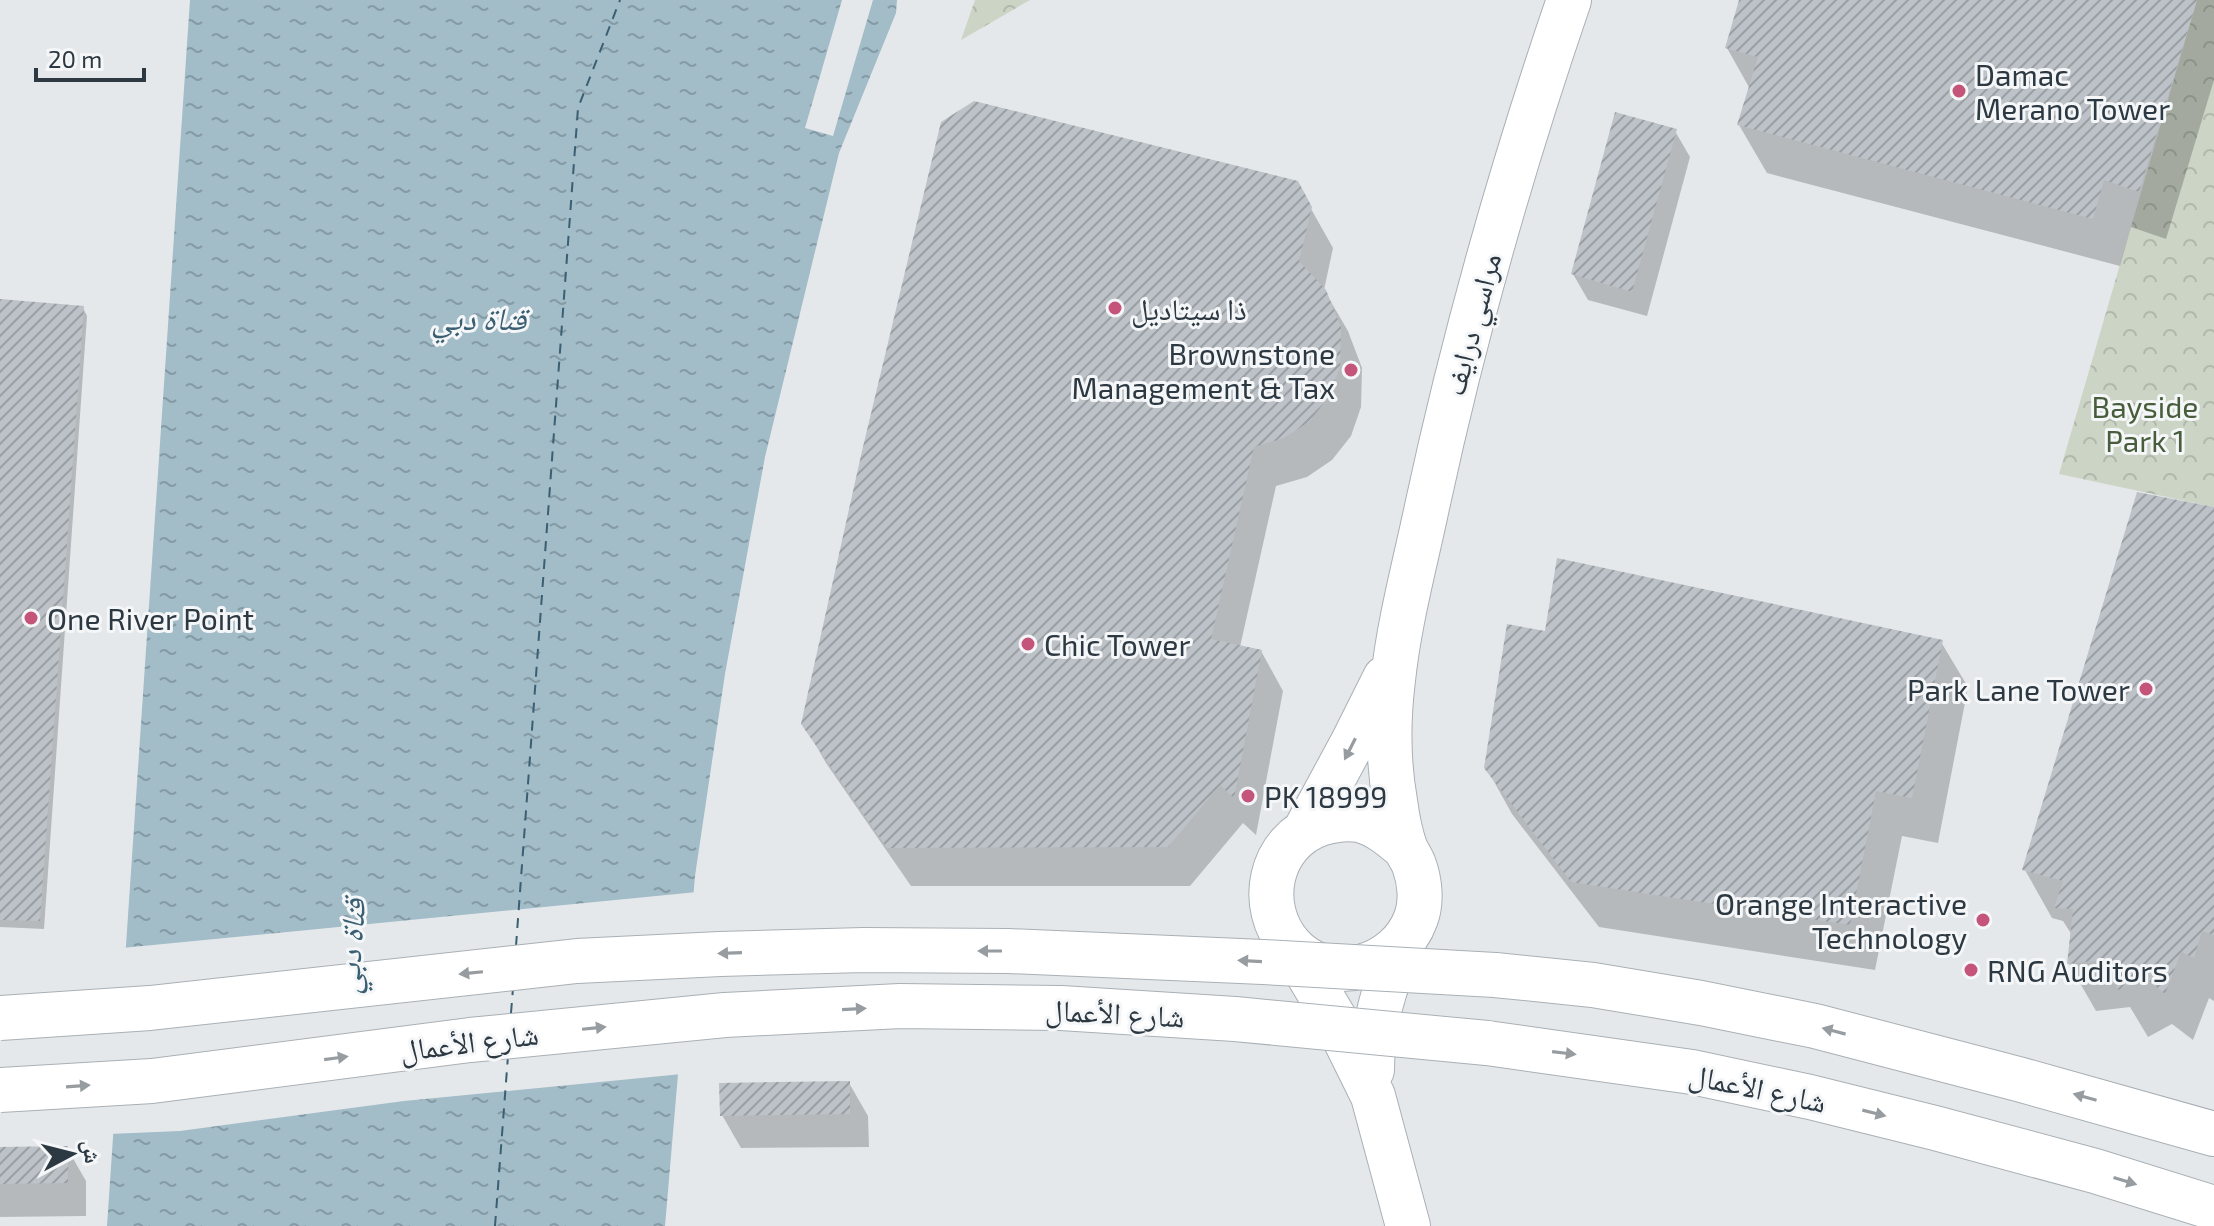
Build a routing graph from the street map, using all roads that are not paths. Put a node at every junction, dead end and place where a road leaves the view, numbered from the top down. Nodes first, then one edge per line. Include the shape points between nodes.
1 (1569, 0) edge
2 (1396, 653) junction
3 (1306, 829) junction
4 (1405, 848) junction
5 (1402, 944) junction
6 (1293, 948) junction
7 (0, 1018) edge
8 (0, 1090) edge
9 (1373, 1096) junction
10 (2214, 1134) edge
11 (2214, 1208) edge
12 (1408, 1226) edge

1 - 2 street, مراسي درايف via 1522,142 1468,335
2 -> 3 street, مراسي درايف
2 - 4 street, مراسي درايف via 1390,751
3 - 4 street via 1332,820 1359,820 1384,830
3 - 6 street via 1276,864 1270,885 1279,930
4 - 5 street via 1419,881 1420,899 1418,915
5 - 6 street via 1369,966 1349,970 1309,961
5 - 9 street via 1377,1018
6 - 9 street
10 -> 7 street, شارع الأعمال, bridge via 1815,1026 1701,1003 1495,975 1248,961 1008,951 720,954 577,961 150,1008
8 -> 11 street, شارع الأعمال, bridge via 152,1081 470,1040 725,1015 900,1006 1061,1008 1487,1043 1692,1072 1935,1128
9 - 12 street

